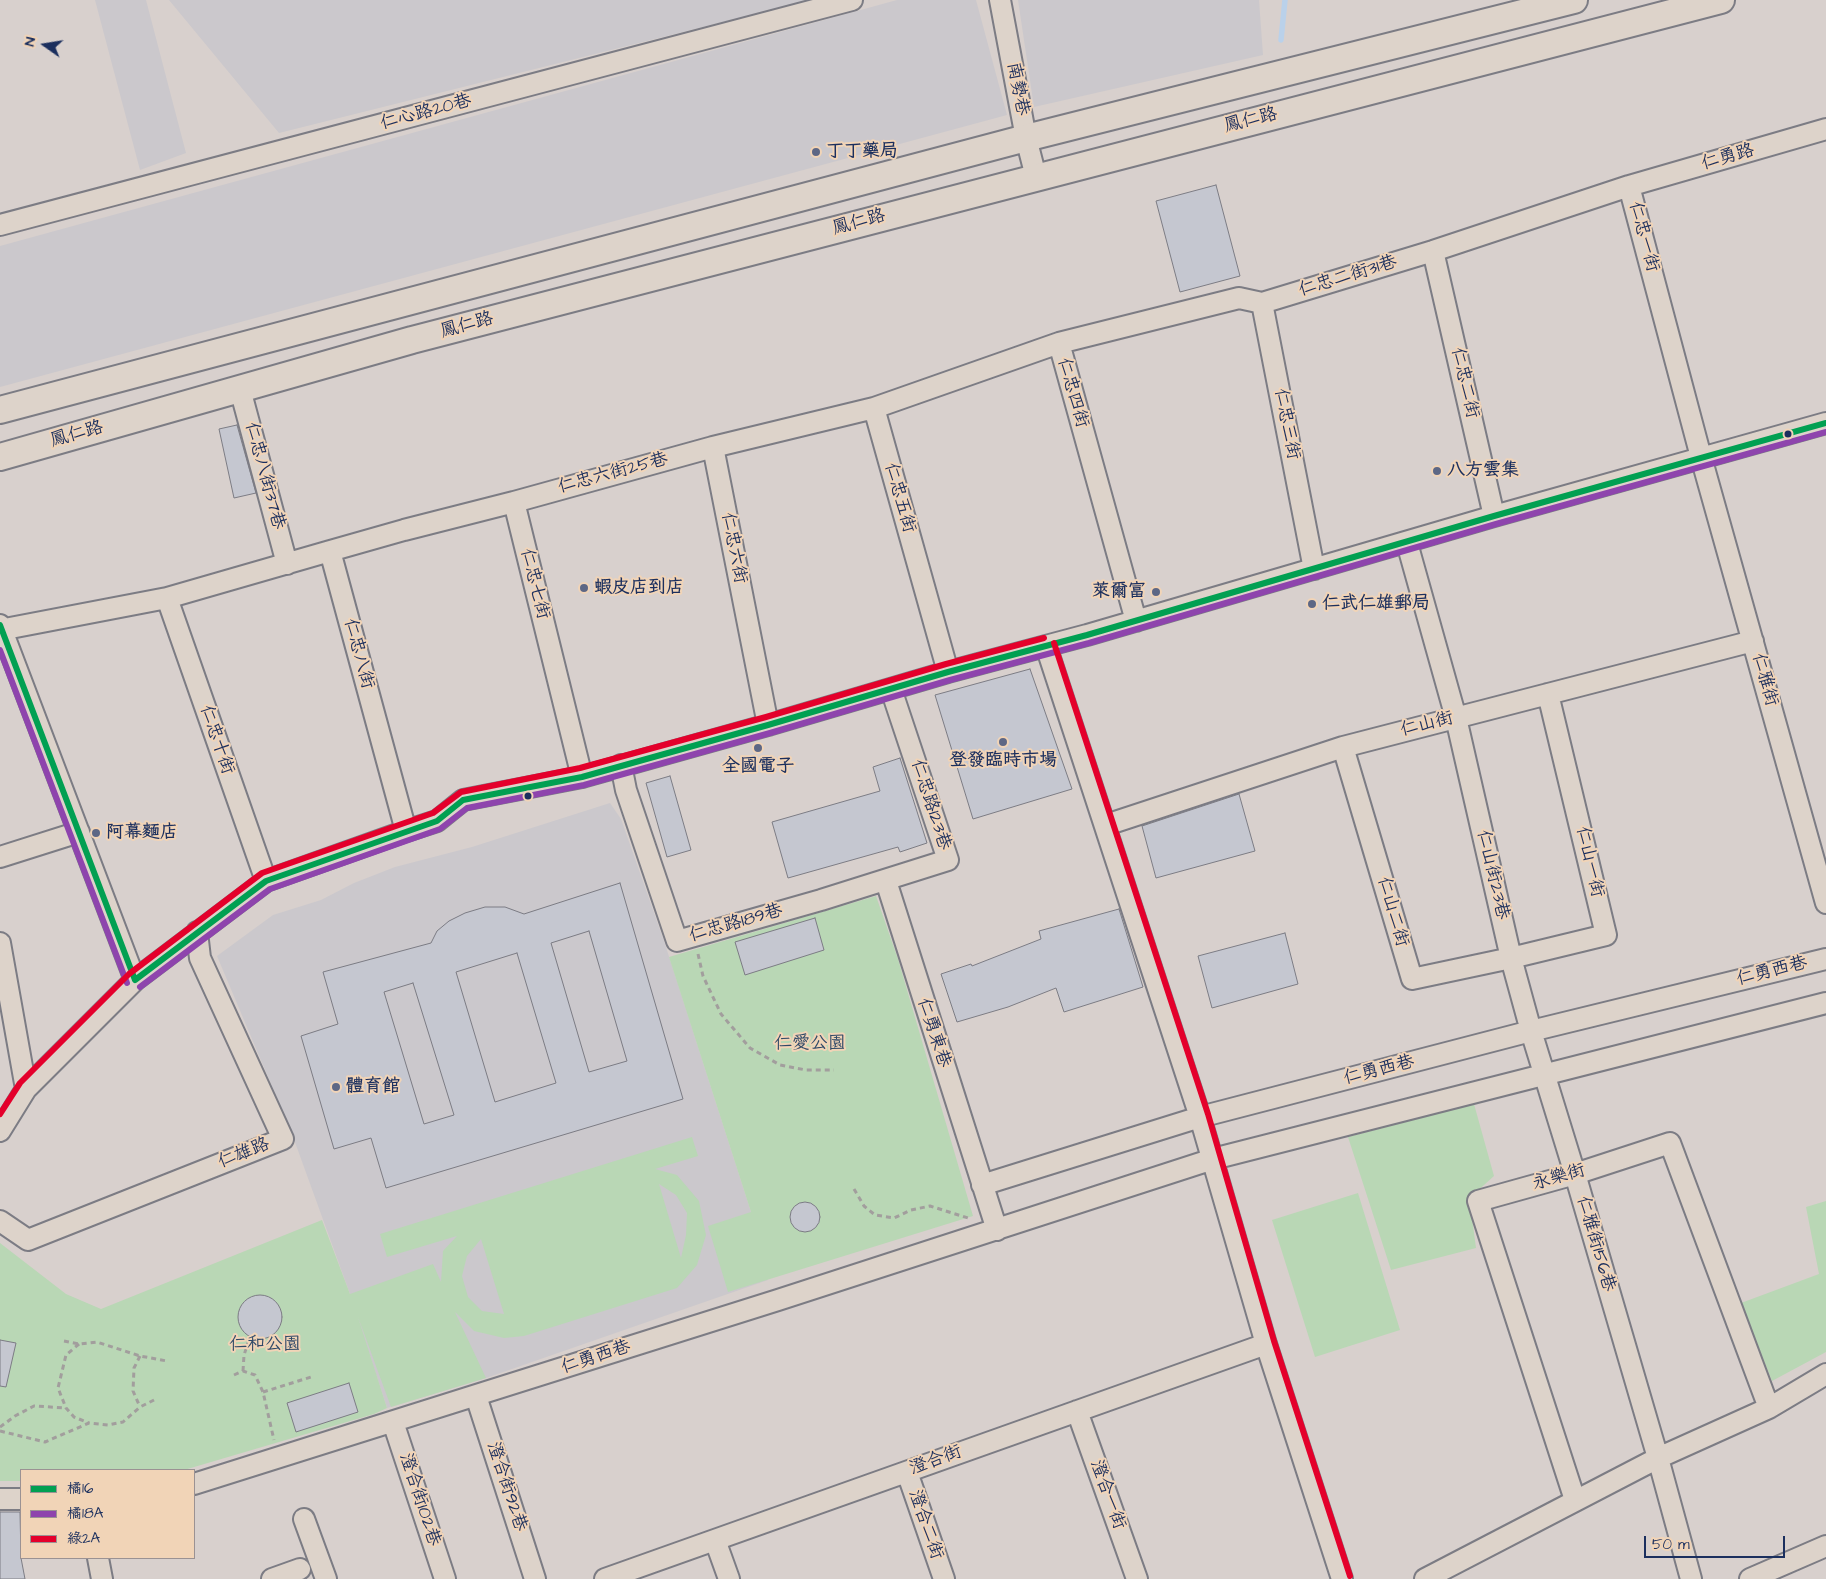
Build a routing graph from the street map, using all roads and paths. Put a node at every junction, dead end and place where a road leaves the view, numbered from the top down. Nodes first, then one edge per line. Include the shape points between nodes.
1 (852, 0) edge
2 (1000, 0) edge
3 (1574, 0) edge
4 (1720, 0) edge
5 (1826, 129) edge
6 (1026, 138) junction
7 (1036, 177) junction
8 (1629, 186) junction
9 (0, 226) edge
10 (1434, 251) junction
11 (1262, 303) junction
12 (1059, 344) junction
13 (240, 389) junction
14 (874, 408) junction
15 (0, 410) edge
16 (1826, 423) edge
17 (713, 447) junction
18 (0, 457) edge
19 (1701, 457) junction
20 (514, 502) junction
21 (1494, 516) junction
22 (1407, 543) junction
23 (330, 552) junction
24 (287, 564) junction
25 (1314, 569) junction
26 (167, 598) junction
27 (1136, 621) junction
28 (1, 628) edge
29 (1753, 641) junction
30 (1046, 646) junction
31 (948, 672) junction
32 (891, 689) junction
33 (1548, 694) junction
34 (1456, 718) junction
35 (768, 725) junction
36 (1343, 747) junction
37 (621, 765) junction
38 (582, 777) junction
39 (1106, 825) junction
40 (406, 830) junction
41 (79, 832) junction
42 (0, 857) edge
43 (266, 881) junction
44 (886, 881) junction
45 (1826, 902) edge
46 (197, 932) junction
47 (694, 936) junction
48 (0, 943) edge
49 (1511, 958) junction
50 (1826, 959) edge
51 (135, 980) junction
52 (1826, 1003) edge
53 (1531, 1031) junction
54 (834, 1070) dead end
55 (1544, 1075) junction
56 (26, 1089) junction
57 (1200, 1117) junction
58 (0, 1131) edge
59 (1213, 1159) junction
60 (1575, 1174) junction
61 (982, 1185) junction
62 (854, 1189) dead end
63 (0, 1221) edge
64 (997, 1230) junction
65 (250, 1337) dead end
66 (64, 1341) dead end
67 (79, 1344) junction
68 (1266, 1344) junction
69 (140, 1356) junction
70 (167, 1361) dead end
71 (243, 1371) junction
72 (1826, 1374) edge
73 (234, 1375) dead end
74 (311, 1377) dead end
75 (263, 1392) junction
76 (476, 1396) junction
77 (156, 1399) dead end
78 (140, 1407) junction
79 (66, 1408) junction
80 (1769, 1408) junction
81 (1077, 1412) junction
82 (393, 1422) junction
83 (89, 1423) junction
84 (0, 1427) edge
85 (0, 1431) edge
86 (278, 1457) junction
87 (1658, 1458) junction
88 (907, 1472) junction
89 (195, 1484) edge
90 (0, 1499) edge
91 (20, 1499) edge
92 (1575, 1500) junction
93 (304, 1519) dead end
94 (715, 1540) junction
95 (1826, 1546) edge
96 (98, 1559) edge
97 (300, 1569) dead end
98 (102, 1579) edge
99 (272, 1579) edge
100 (326, 1579) edge
101 (445, 1579) edge
102 (535, 1579) edge
103 (605, 1579) edge
104 (729, 1579) edge
105 (944, 1579) edge
106 (1138, 1579) edge
107 (1342, 1579) edge
108 (1424, 1579) edge
109 (1691, 1579) edge
110 (1750, 1579) edge

1 - 9 street, 仁心路20巷
2 - 6 street, 南勢巷
3 - 6 main road
4 - 7 main road, 鳳仁路
5 - 8 street, 仁勇路
6 - 7 street, 南勢巷
6 - 15 main road
7 - 13 main road, 鳳仁路 via 431,335
8 - 10 street, 仁忠一街
8 - 19 street, 仁忠一街
10 - 11 street, 仁忠二街31巷
10 - 21 street, 仁忠二街
11 - 12 street, 仁忠四街 via 1238,298
11 - 25 street, 仁忠三街
12 - 14 street
12 - 27 street, 仁忠四街
13 - 18 main road, 鳳仁路
13 - 24 street, 仁忠八街37巷
14 - 17 street
14 - 31 street, 仁忠五街
16 - 19 street
17 - 20 street, 仁忠六街25巷
17 - 35 street, 仁忠六街
19 - 21 street
19 - 29 street, 仁雅街
20 - 23 street
20 - 38 street, 仁忠七街
21 - 22 street
22 - 25 street
22 - 34 street, 仁山街23巷
23 - 24 street
23 - 40 street, 仁忠八街
24 - 26 street
25 - 27 street
26 - 28 street
26 - 43 street, 仁忠十街
27 - 30 street
28 - 41 street
29 - 33 street, 仁山街
29 - 45 street, 仁雅街
30 - 31 street
30 - 39 street
31 - 32 street
32 - 35 street
32 - 44 street, 仁忠路123巷 via 948,860
33 - 34 street, 仁山街
33 - 49 street, 仁山一街 via 1606,935
34 - 36 street, 仁山街
34 - 49 street, 仁山街23巷
35 - 37 street
36 - 39 street, 仁山街
36 - 49 street, 仁山二街 via 1412,979
37 - 38 street
37 - 47 street, 仁忠路189巷 via 626,790 677,941
38 - 40 street via 463,800 437,821
39 - 57 street
40 - 43 street
41 - 42 street
41 - 51 street
43 - 46 street
44 - 47 street, 仁忠路189巷
44 - 61 street, 仁勇東巷
46 - 51 street
46 - 63 street, 仁雄路 via 200,958 283,1138 28,1240
47 - 54 path via 703,976 721,1014 750,1048 780,1065 806,1070
48 - 56 street
49 - 53 street, 仁山街23巷
50 - 53 street, 仁勇西巷
51 - 56 street
52 - 55 street, 仁勇西巷
53 - 55 street, 仁雅街156巷
53 - 57 street, 仁勇西巷
55 - 59 street, 仁勇西巷
55 - 60 street, 仁雅街156巷
56 - 58 street
57 - 59 street
57 - 61 street, 仁勇西巷
59 - 64 street, 仁勇西巷
59 - 68 street
60 - 80 street, 永樂街 via 1670,1143
60 - 87 street, 仁雅街156巷
60 - 92 street, 永樂街 via 1478,1201
61 - 64 street
62 - 64 path via 864,1206 875,1215 894,1218 930,1206
64 - 76 street, 仁勇西巷
65 - 71 path
66 - 67 path
67 - 69 path via 97,1342
67 - 79 path via 66,1355 61,1371 58,1388
68 - 81 street, 澄合街
68 - 107 street
69 - 70 path
69 - 78 path via 134,1368 133,1391
71 - 73 path
71 - 75 path via 255,1375
72 - 80 street
74 - 75 path
75 - 86 path
76 - 82 street, 仁勇西巷
76 - 102 street, 澄合街92巷
77 - 78 path
78 - 83 path via 123,1422 108,1425
79 - 83 path via 74,1417
79 - 84 path via 34,1406
80 - 87 street
81 - 88 street, 澄合街
81 - 106 street, 澄合一街
82 - 86 street, 仁勇西巷
82 - 101 street, 澄合街102巷
83 - 85 path via 45,1442
86 - 89 street, 仁勇西巷
87 - 92 street
87 - 109 street, 仁雅街156巷
88 - 94 street, 澄合街
88 - 105 street, 澄合二街
90 - 91 street
92 - 108 street
93 - 100 street
94 - 103 street, 澄合街
94 - 104 street
95 - 110 street
96 - 98 street
97 - 99 street

